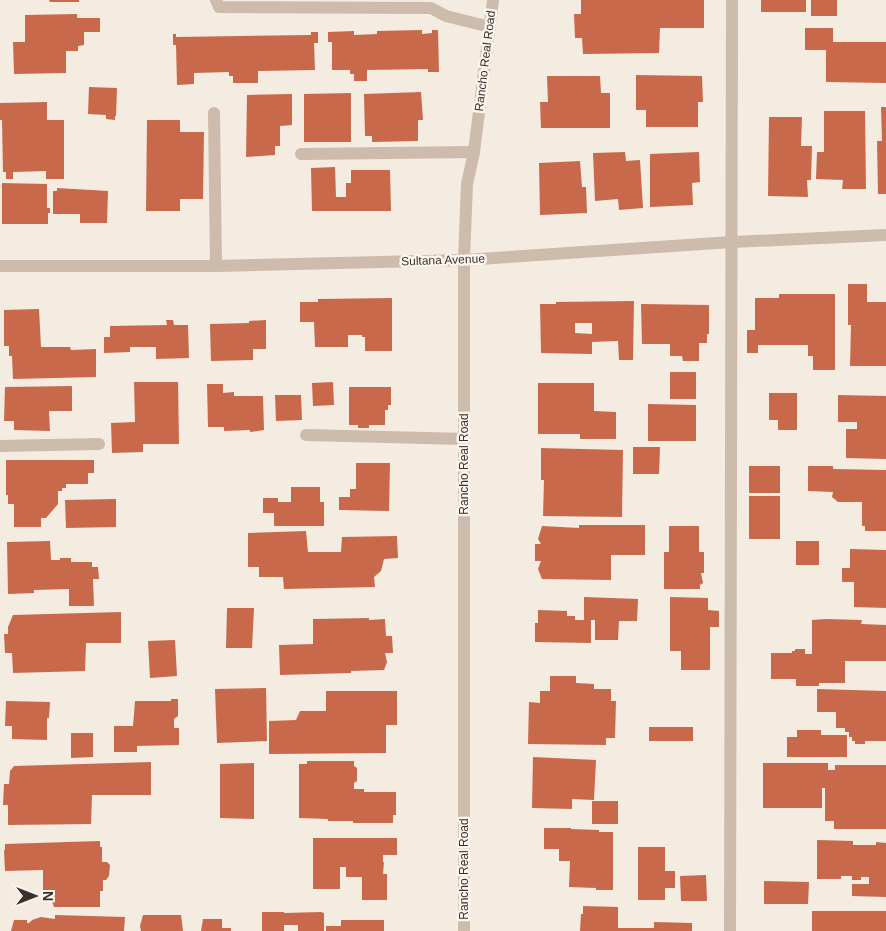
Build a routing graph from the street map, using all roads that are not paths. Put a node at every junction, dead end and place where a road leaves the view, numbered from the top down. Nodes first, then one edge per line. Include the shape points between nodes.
1 (216, 0) edge
2 (493, 0) edge
3 (732, 0) edge
4 (435, 4) edge
5 (490, 27) junction
6 (214, 113) dead end
7 (474, 152) junction
8 (301, 154) dead end
9 (886, 235) edge
10 (732, 242) junction
11 (464, 260) junction
12 (0, 266) edge
13 (216, 266) junction
14 (306, 435) dead end
15 (464, 439) junction
16 (99, 444) dead end
17 (0, 446) edge
18 (464, 931) edge
19 (730, 931) edge

1 - 4 street via 219,7
2 - 5 street, Rancho Real Road
3 - 10 street
4 - 5 street via 446,16
5 - 7 street, Rancho Real Road
6 - 13 street
7 - 8 street
7 - 11 street, Rancho Real Road via 467,184
9 - 10 street, Sultana Avenue
10 - 11 street, Sultana Avenue
10 - 19 street
11 - 13 street, Sultana Avenue
11 - 15 street, Rancho Real Road
12 - 13 street, Sultana Avenue
14 - 15 street
15 - 18 street, Rancho Real Road
16 - 17 street

